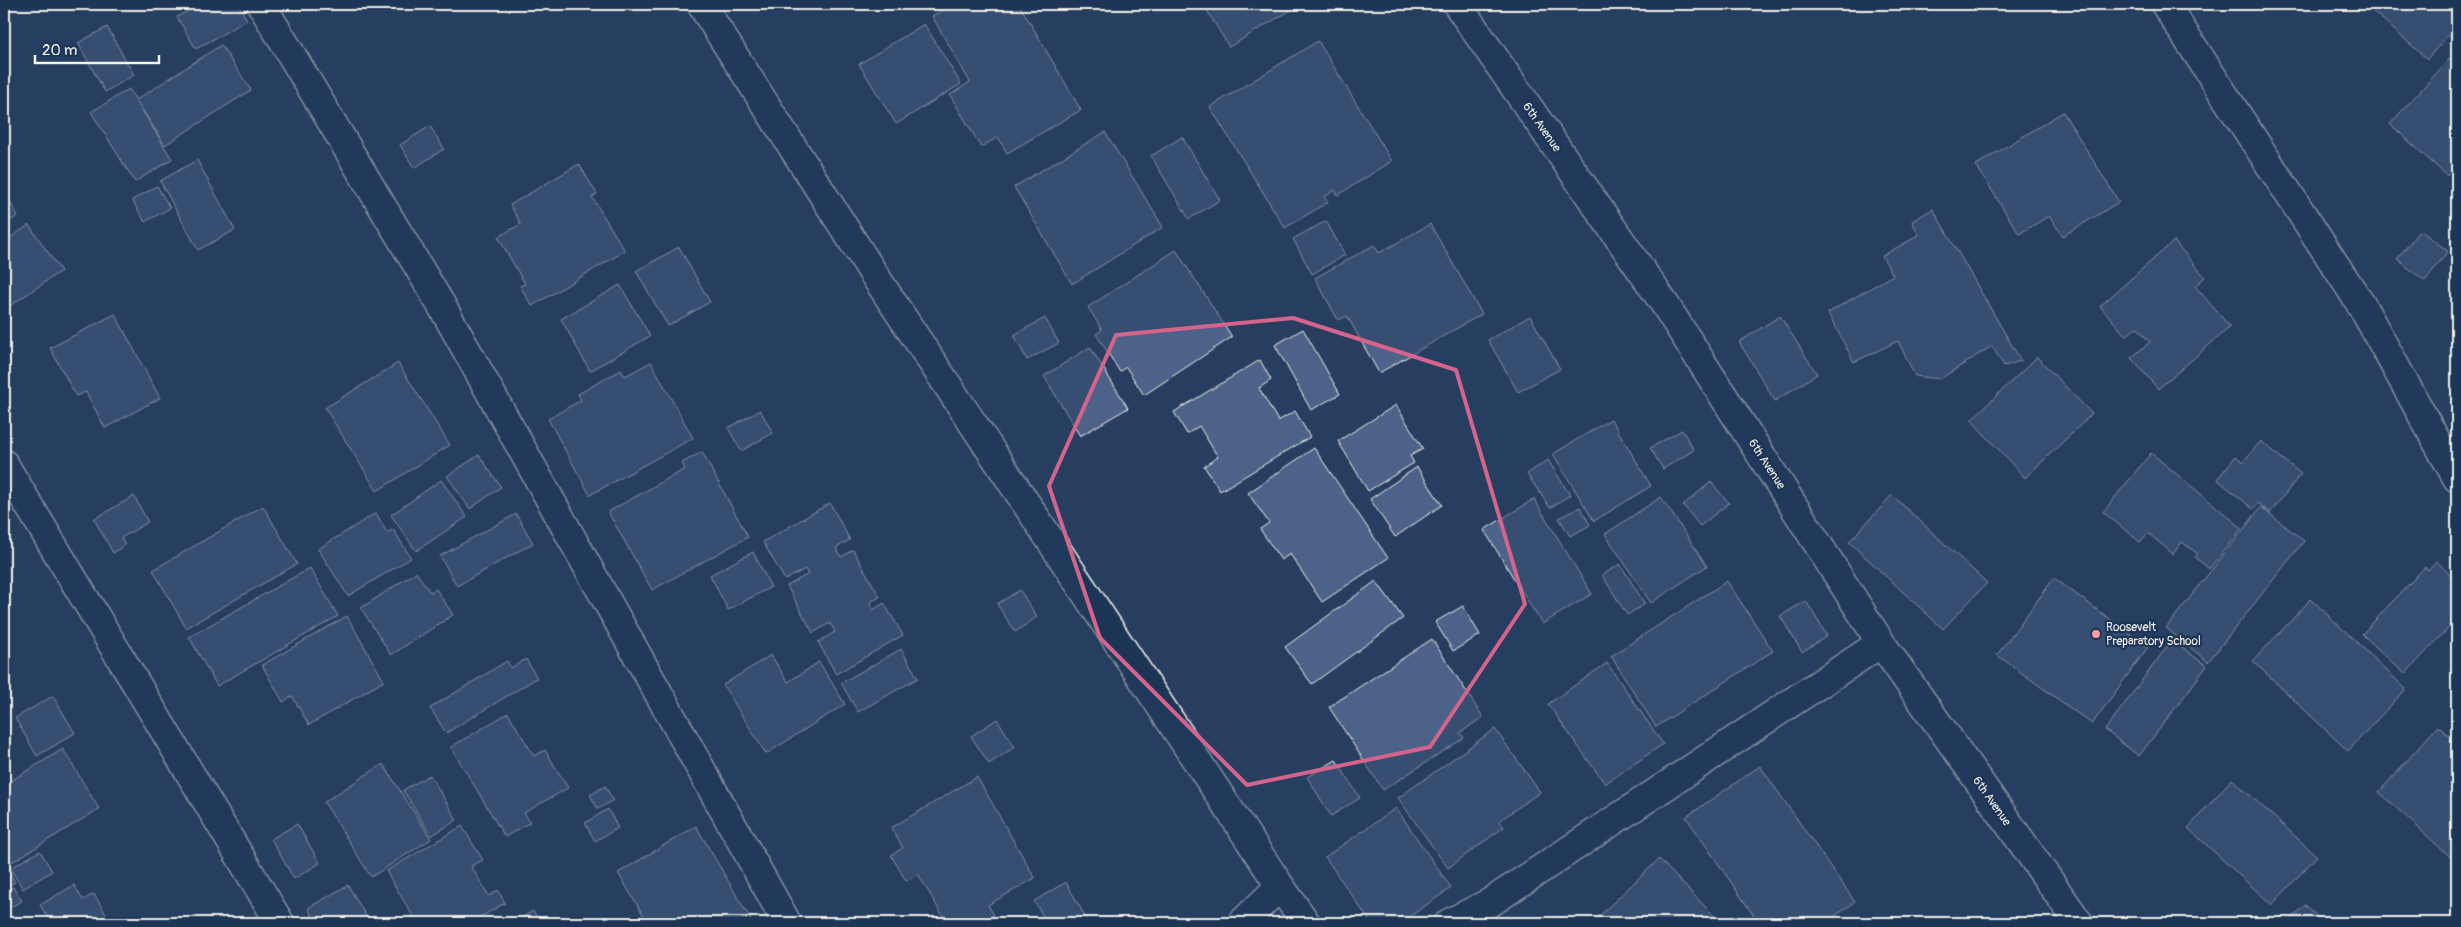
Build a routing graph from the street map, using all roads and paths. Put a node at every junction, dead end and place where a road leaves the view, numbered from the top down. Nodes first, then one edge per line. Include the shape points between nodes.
1 (261, 4) edge
2 (702, 4) edge
3 (2164, 4) edge
4 (1464, 6) edge
5 (4, 464) edge
6 (2457, 478) edge
7 (1881, 643) junction
8 (1280, 886) junction
9 (280, 923) edge
10 (787, 923) edge
11 (1242, 923) edge
12 (1306, 923) edge
13 (1449, 923) edge
14 (2078, 923) edge

1 - 10 street via 443,308
2 - 8 street via 877,279
3 - 6 street via 2362,306
4 - 7 street, 6th Avenue via 1664,303
5 - 9 street
7 - 13 street via 1491,902
7 - 14 street, 6th Avenue
8 - 11 street
8 - 12 street

